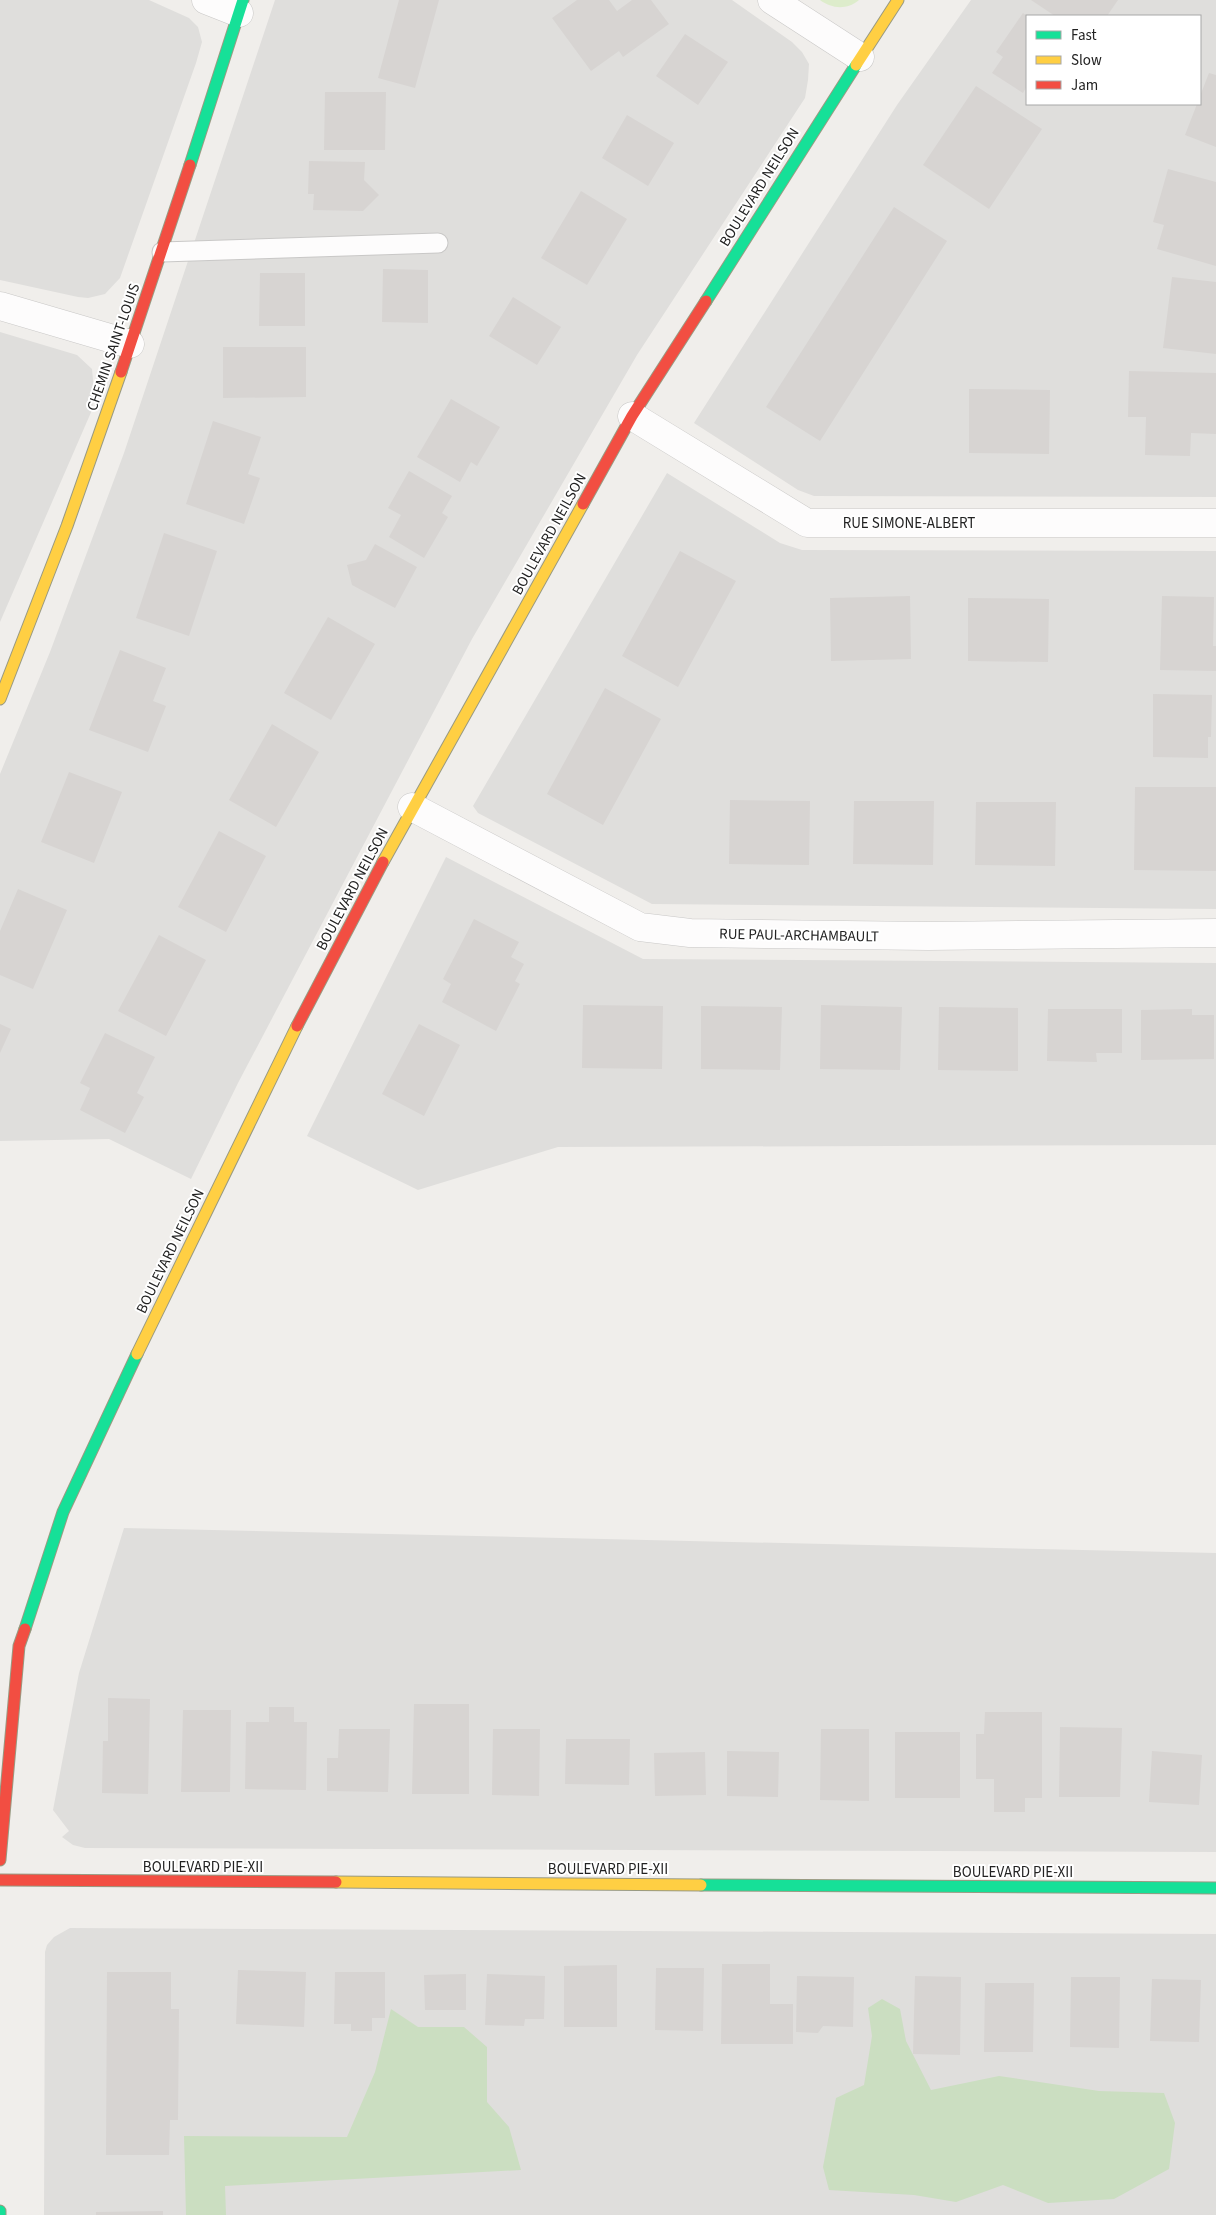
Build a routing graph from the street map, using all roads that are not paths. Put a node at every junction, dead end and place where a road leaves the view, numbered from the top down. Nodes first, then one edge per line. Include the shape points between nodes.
1 (206, 0) edge
2 (772, 0) edge
3 (898, 0) edge
4 (241, 6) edge
5 (860, 57) junction
6 (438, 243) dead end
7 (162, 252) junction
8 (0, 306) edge
9 (130, 344) junction
10 (632, 416) junction
11 (1216, 523) edge
12 (0, 699) edge
13 (412, 806) junction
14 (1216, 933) edge
15 (0, 1860) edge
16 (0, 1880) edge
17 (1216, 1888) edge
18 (0, 2211) edge
19 (0, 2215) edge

1 - 4 street
2 - 5 street
3 - 5 main road, BOULEVARD NEILSON
4 - 7 main road, CHEMIN SAINT-LOUIS
5 - 10 main road, BOULEVARD NEILSON
6 - 7 lane
7 - 9 main road, CHEMIN SAINT-LOUIS
8 - 9 street
9 - 12 main road, CHEMIN SAINT-LOUIS via 43,596
10 - 11 street, RUE SIMONE-ALBERT via 807,523
10 - 13 main road, BOULEVARD NEILSON
13 - 14 street, RUE PAUL-ARCHAMBAULT via 640,926 690,933 928,936
13 - 15 main road, BOULEVARD NEILSON via 202,1219 63,1512 20,1646
16 - 17 main road, BOULEVARD PIE-XII
18 - 19 main road

